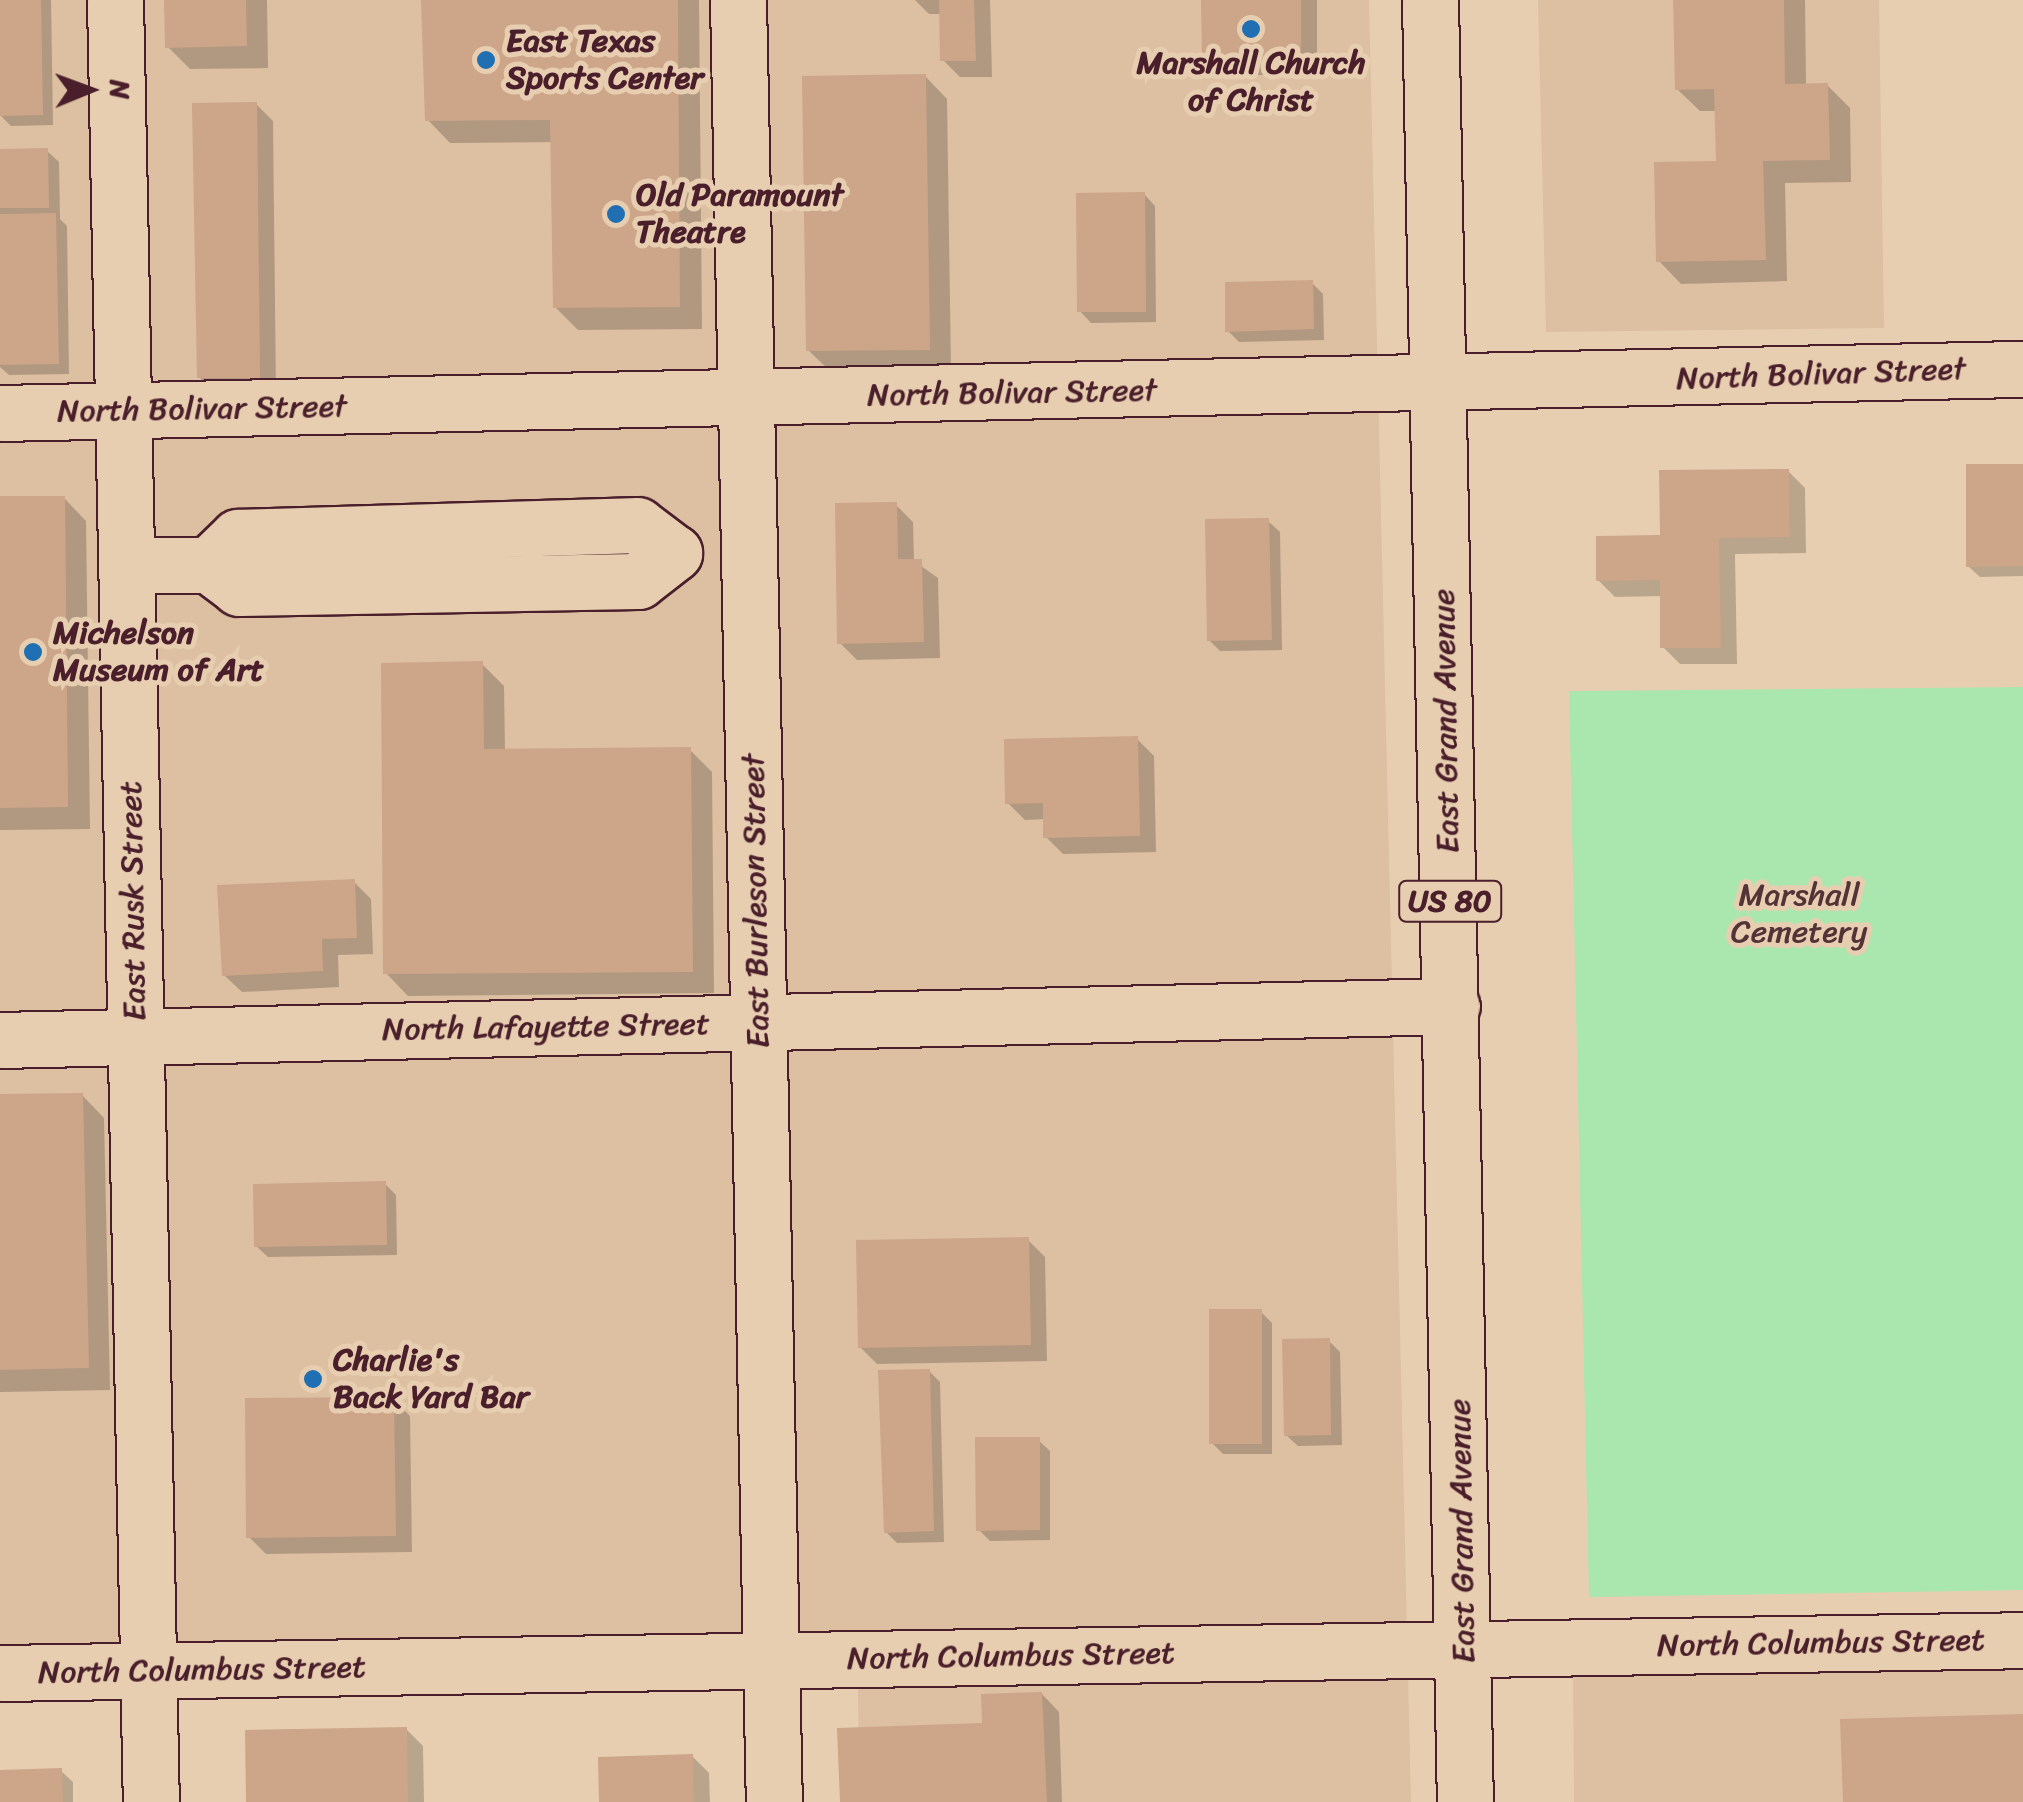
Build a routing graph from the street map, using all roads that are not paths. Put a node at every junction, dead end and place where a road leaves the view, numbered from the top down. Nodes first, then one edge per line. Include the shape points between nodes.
1 (114, 0) edge
2 (738, 0) edge
3 (1430, 0) edge
4 (2023, 369) edge
5 (1438, 384) junction
6 (746, 398) junction
7 (123, 410) junction
8 (0, 413) edge
9 (750, 552) junction
10 (126, 566) junction
11 (1452, 1006) junction
12 (758, 1022) junction
13 (136, 1037) junction
14 (0, 1040) edge
15 (2023, 1640) edge
16 (1464, 1650) junction
17 (771, 1660) junction
18 (148, 1670) junction
19 (0, 1673) edge
20 (151, 1802) edge
21 (774, 1802) edge
22 (1465, 1802) edge

1 - 7 main road, East Rusk Street
2 - 6 main road, East Burleson Street
3 - 5 main road, East Grand Avenue / US 80
4 - 5 main road, North Bolivar Street
5 - 6 main road, North Bolivar Street
5 - 11 main road, East Grand Avenue / US 80
6 - 7 main road, North Bolivar Street
6 - 9 main road, East Burleson Street
7 - 8 main road, North Bolivar Street
7 - 10 main road, East Rusk Street
9 - 10 main road via 674,553 638,582 240,588 209,565
9 - 12 main road, East Burleson Street
10 - 13 main road, East Rusk Street
11 - 12 main road, North Lafayette Street
11 - 16 main road, East Grand Avenue / US 80
12 - 13 main road, North Lafayette Street
12 - 17 main road, East Burleson Street
13 - 14 main road, North Lafayette Street
13 - 18 main road, East Rusk Street
15 - 16 main road, North Columbus Street
16 - 17 main road, North Columbus Street
16 - 22 main road, East Grand Avenue / US 80
17 - 18 main road, North Columbus Street
17 - 21 main road, East Burleson Street
18 - 19 main road, North Columbus Street
18 - 20 main road, East Rusk Street

